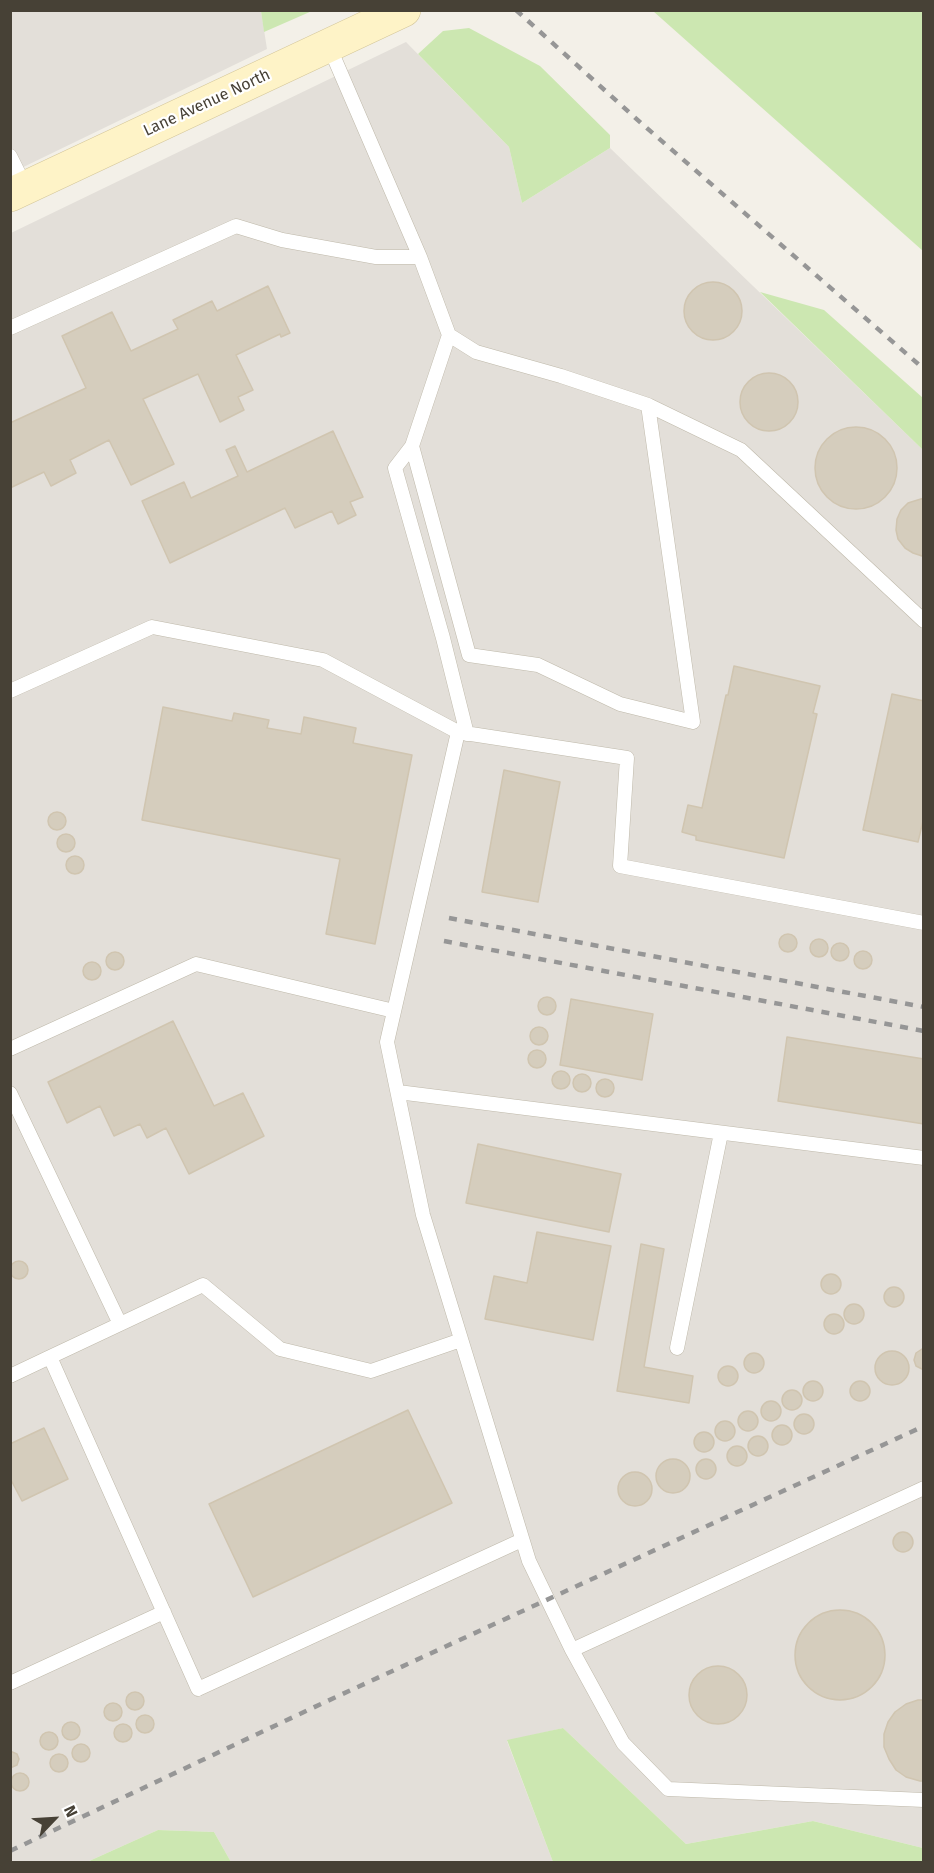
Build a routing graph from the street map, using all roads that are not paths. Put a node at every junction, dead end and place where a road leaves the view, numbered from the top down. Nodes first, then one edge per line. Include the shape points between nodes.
1 (404, 10) edge
2 (329, 46) junction
3 (10, 156) edge
4 (18, 192) edge
5 (420, 257) junction
6 (10, 327) edge
7 (448, 335) junction
8 (648, 405) junction
9 (412, 446) junction
10 (924, 621) edge
11 (10, 691) edge
12 (463, 733) junction
13 (924, 923) edge
14 (394, 1011) junction
15 (10, 1048) edge
16 (398, 1092) junction
17 (10, 1094) edge
18 (721, 1133) junction
19 (924, 1158) edge
20 (120, 1324) junction
21 (461, 1340) junction
22 (677, 1348) dead end
23 (50, 1357) junction
24 (10, 1376) edge
25 (924, 1488) edge
26 (522, 1540) junction
27 (164, 1612) junction
28 (572, 1650) junction
29 (10, 1683) edge
30 (924, 1800) edge

1 - 2 main road, Lane Avenue North
2 - 4 main road, Lane Avenue North
2 - 5 lane
3 - 4 lane
5 - 6 lane via 376,257 282,240 236,226
5 - 7 lane
7 - 8 lane via 476,352
7 - 9 lane
8 - 9 lane via 693,722 620,704 538,665 469,655
8 - 10 lane via 741,450
9 - 12 lane via 395,468 443,638
11 - 12 lane via 152,627 323,660
12 - 13 lane via 627,758 620,866
12 - 14 lane
14 - 15 lane via 196,964
14 - 16 lane via 387,1042
16 - 18 lane
16 - 21 lane via 423,1215
17 - 20 lane
18 - 19 lane
18 - 22 lane
20 - 21 lane via 203,1285 280,1349 371,1371
20 - 23 lane
21 - 26 lane
23 - 24 lane
23 - 27 lane
25 - 28 lane
26 - 27 lane via 198,1689
26 - 28 lane
27 - 29 lane
28 - 30 lane via 623,1743 668,1789

